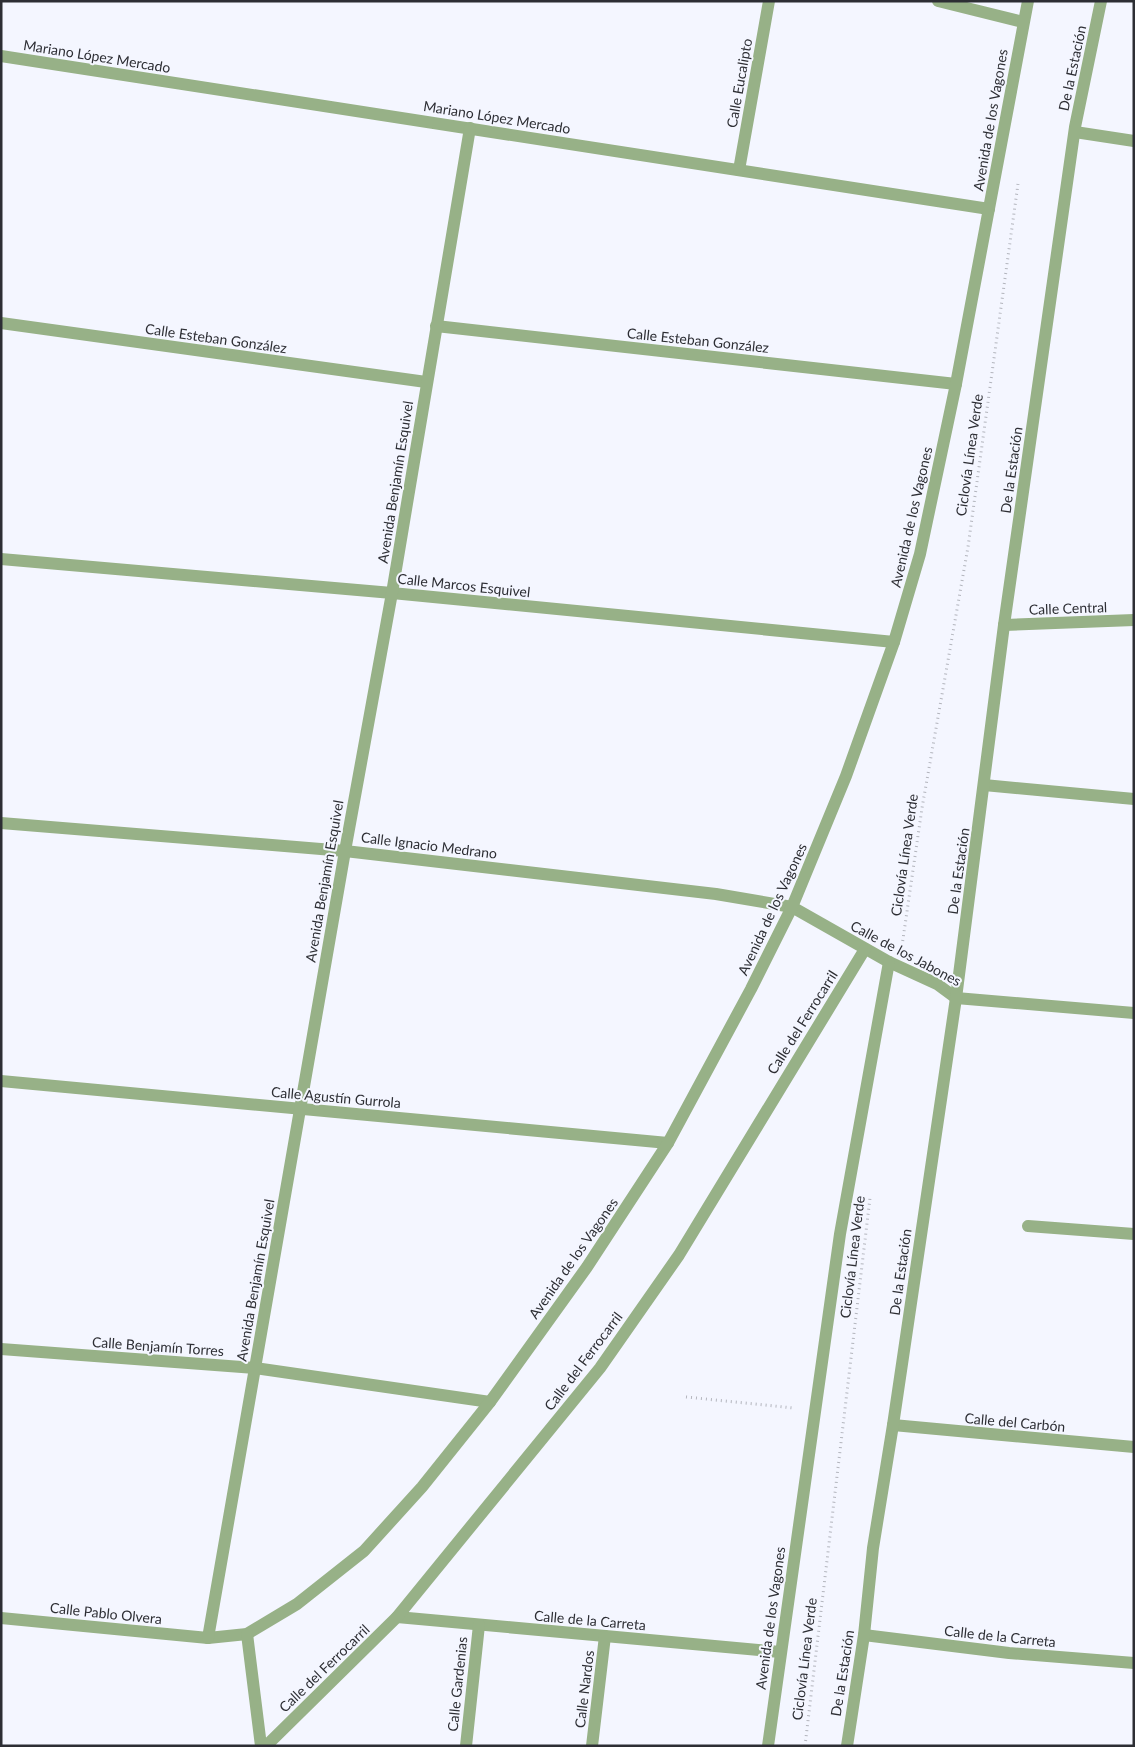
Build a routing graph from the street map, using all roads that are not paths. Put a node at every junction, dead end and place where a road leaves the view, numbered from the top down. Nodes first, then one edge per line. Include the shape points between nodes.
1 (769, 1) edge
2 (938, 1) edge
3 (1028, 1) edge
4 (1101, 1) edge
5 (1023, 22) junction
6 (1, 56) edge
7 (470, 128) junction
8 (1075, 132) junction
9 (1134, 141) edge
10 (739, 170) junction
11 (989, 209) junction
12 (1, 324) edge
13 (436, 326) junction
14 (426, 382) junction
15 (956, 384) junction
16 (1, 558) edge
17 (392, 593) junction
18 (1134, 620) edge
19 (1004, 626) junction
20 (894, 642) junction
21 (984, 785) junction
22 (1134, 800) edge
23 (1, 823) edge
24 (345, 851) junction
25 (792, 908) junction
26 (865, 949) junction
27 (894, 965) junction
28 (956, 998) junction
29 (1134, 1014) edge
30 (1, 1081) edge
31 (300, 1108) junction
32 (668, 1143) junction
33 (1028, 1226) dead end
34 (1134, 1234) edge
35 (1, 1349) edge
36 (255, 1368) junction
37 (490, 1402) junction
38 (893, 1425) junction
39 (1134, 1447) edge
40 (1, 1618) edge
41 (397, 1618) junction
42 (478, 1625) junction
43 (247, 1634) junction
44 (864, 1635) junction
45 (605, 1636) junction
46 (208, 1638) junction
47 (780, 1652) junction
48 (1134, 1663) edge
49 (260, 1746) edge
50 (266, 1746) edge
51 (466, 1746) edge
52 (592, 1746) edge
53 (768, 1746) edge
54 (847, 1746) edge

1 - 10 street, Calle Eucalipto
2 - 5 street
3 - 5 street, Avenida de los Vagones
4 - 8 street, De la Estación
5 - 11 street, Avenida de los Vagones
6 - 7 street, Mariano López Mercado
7 - 10 street, Mariano López Mercado
7 - 13 street, Avenida Benjamín Esquivel
8 - 9 street
8 - 19 street, De la Estación
10 - 11 street, Mariano López Mercado
11 - 15 street, Avenida de los Vagones
12 - 14 street, Calle Esteban González
13 - 14 street, Avenida Benjamín Esquivel
13 - 15 street, Calle Esteban González
14 - 17 street, Avenida Benjamín Esquivel
15 - 20 street, Avenida de los Vagones via 920,554
16 - 17 street, Calle Marcos Esquivel
17 - 20 street, Calle Marcos Esquivel
17 - 24 street, Avenida Benjamín Esquivel
18 - 19 street, Calle Central
19 - 21 street, De la Estación
20 - 25 street, Avenida de los Vagones via 846,776
21 - 22 street
21 - 28 street, De la Estación
23 - 24 street, Calle Ignacio Medrano
24 - 25 street, Calle Ignacio Medrano via 716,894
24 - 31 street, Avenida Benjamín Esquivel
25 - 26 street, Calle de los Jabones
25 - 32 street, Avenida de los Vagones
26 - 27 street, Calle de los Jabones
26 - 41 street, Calle del Ferrocarril via 678,1256 605,1360
27 - 28 street, Calle de los Jabones via 937,984
27 - 47 street, Avenida de los Vagones via 840,1234
28 - 29 street, Calle de los Jabones
28 - 38 street, De la Estación
30 - 31 street, Calle Agustín Gurrola
31 - 32 street, Calle Agustín Gurrola
31 - 36 street, Avenida Benjamín Esquivel
32 - 37 street, Avenida de los Vagones via 587,1267
33 - 34 street
35 - 36 street, Calle Benjamín Torres
36 - 37 street, Calle Benjamín Torres
36 - 46 street, Avenida Benjamín Esquivel
37 - 43 street, Avenida de los Vagones via 422,1487 364,1551 297,1604
38 - 39 street, Calle del Carbón
38 - 44 street, De la Estación via 872,1548
40 - 46 street, Calle Pablo Olvera
41 - 42 street, Calle de la Carreta
41 - 50 street, Calle del Ferrocarril
42 - 45 street, Calle de la Carreta
42 - 51 street, Calle Gardenias
43 - 46 street, Avenida de los Vagones
43 - 49 street
44 - 48 street, Calle de la Carreta via 1009,1653
44 - 54 street, De la Estación
45 - 47 street, Calle de la Carreta
45 - 52 street, Calle Nardos
47 - 53 street, Avenida de los Vagones

